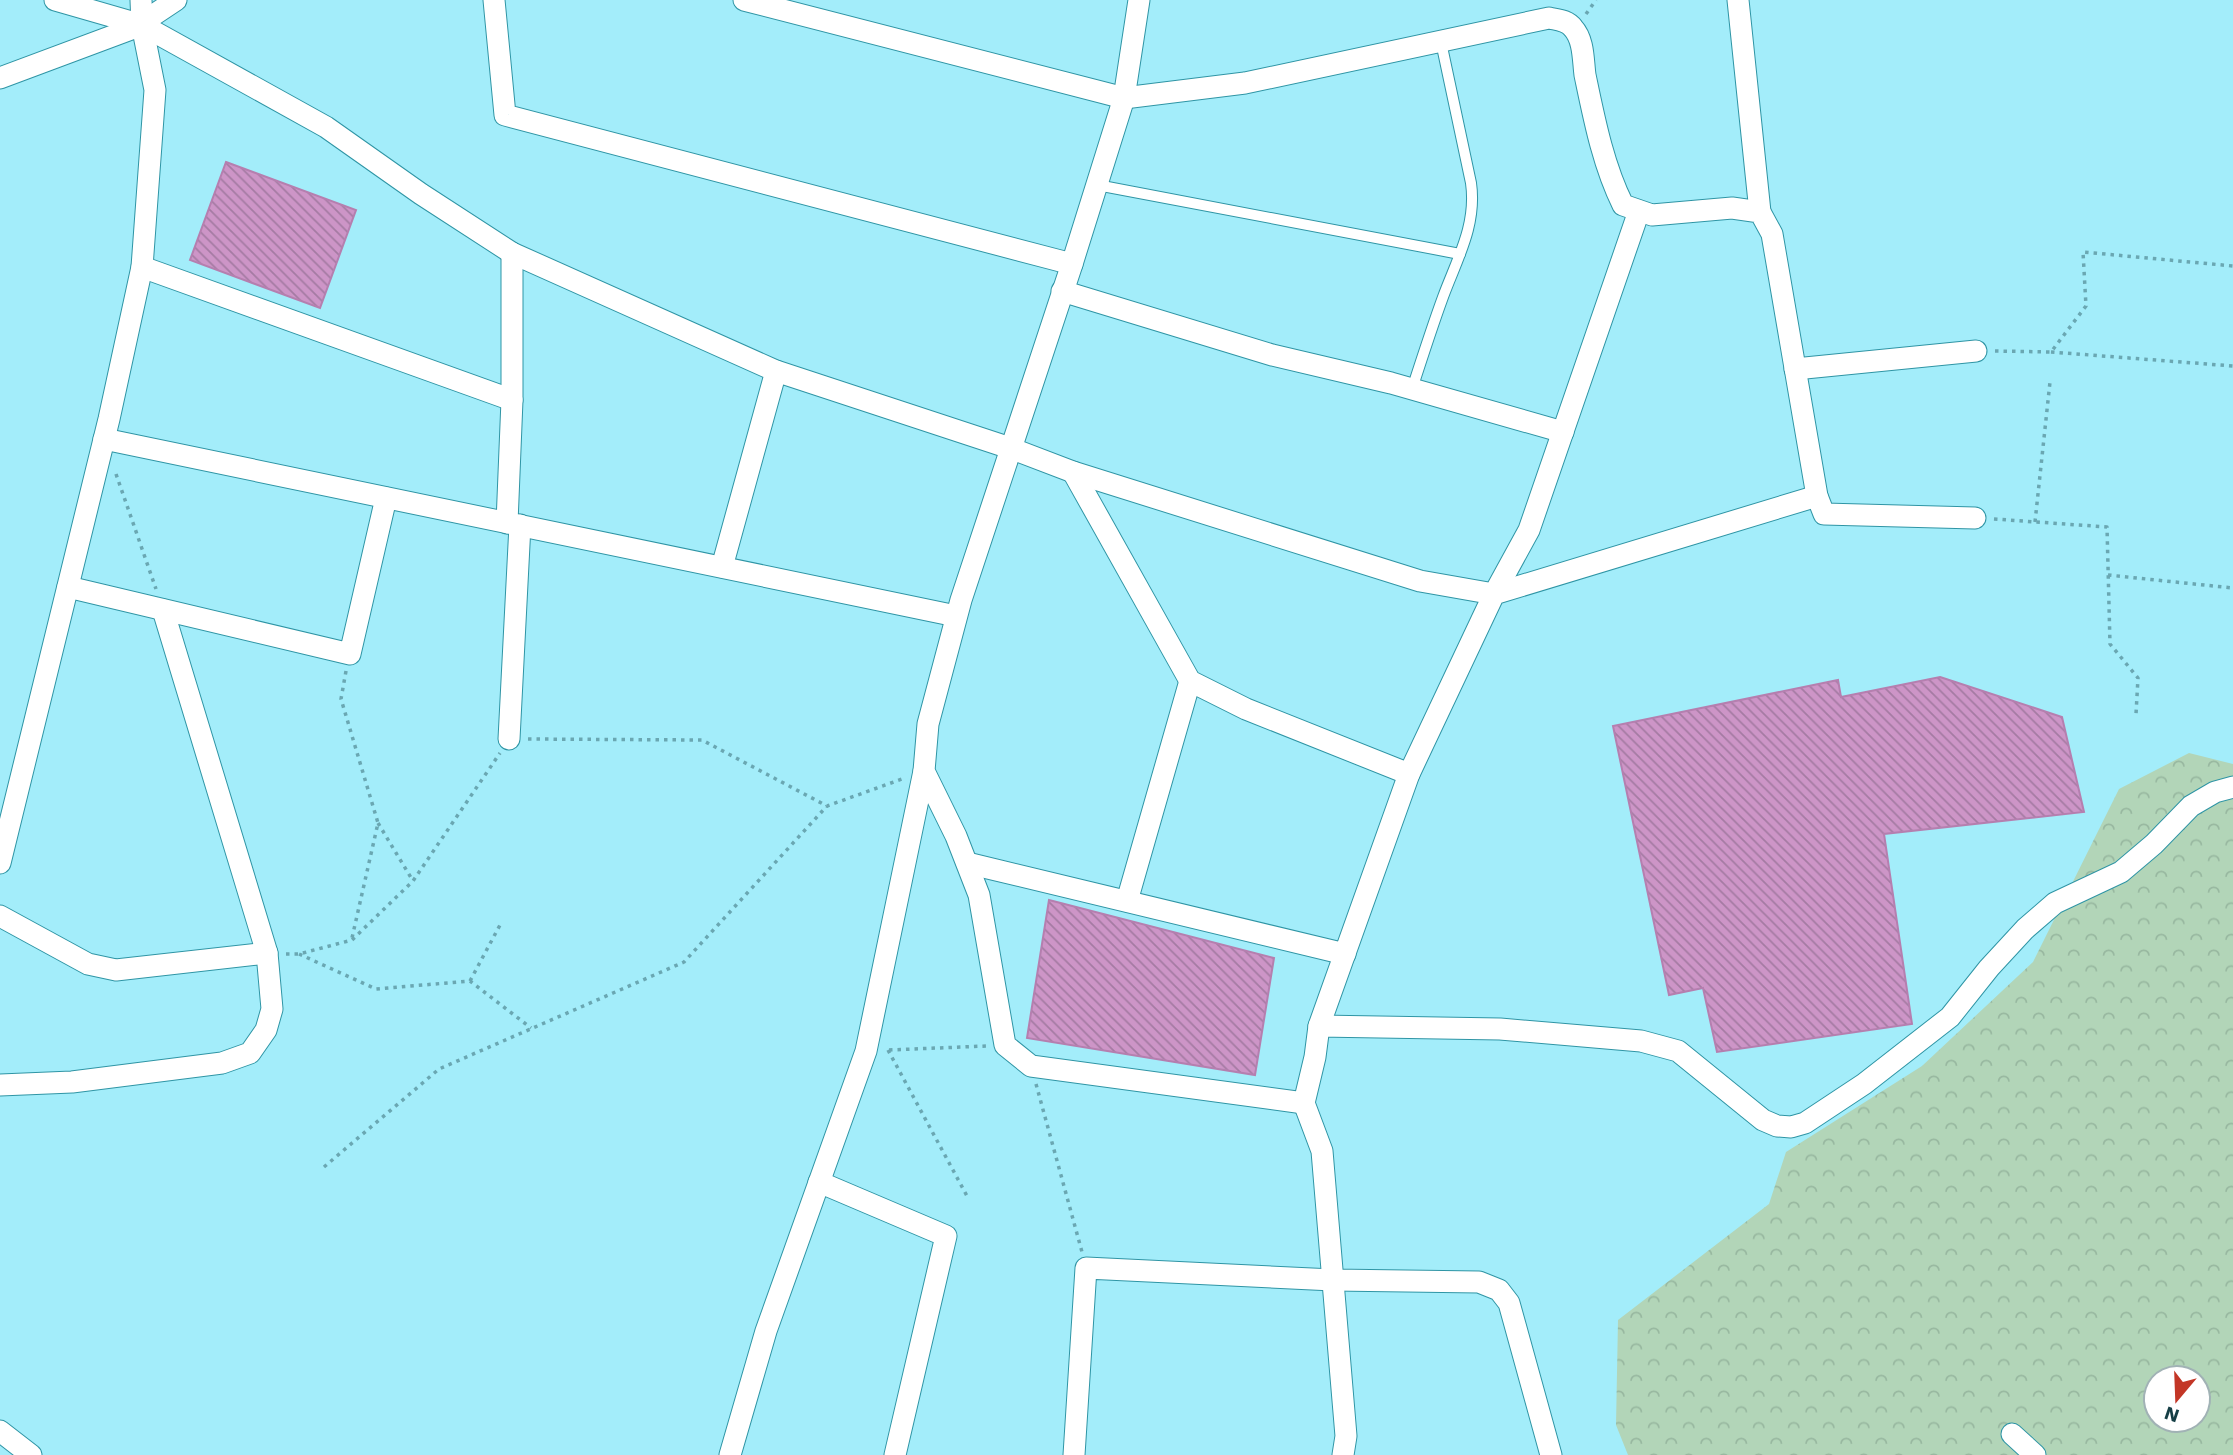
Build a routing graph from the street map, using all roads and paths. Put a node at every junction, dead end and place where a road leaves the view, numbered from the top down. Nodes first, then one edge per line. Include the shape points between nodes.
1 (55, 0) edge
2 (141, 0) edge
3 (176, 0) edge
4 (494, 0) edge
5 (744, 0) edge
6 (1139, 0) edge
7 (1738, 0) edge
8 (142, 23) junction
9 (1441, 42) junction
10 (0, 78) edge
11 (1124, 98) junction
12 (1097, 185) junction
13 (1639, 211) junction
14 (1760, 212) junction
15 (512, 253) junction
16 (1460, 254) junction
17 (1072, 264) junction
18 (142, 267) junction
19 (2233, 267) edge
20 (1062, 291) junction
21 (1976, 351) joint
22 (2051, 352) junction
23 (2233, 366) edge
24 (1795, 369) junction
25 (776, 371) junction
26 (2050, 382) dead end
27 (1412, 389) junction
28 (512, 400) junction
29 (1563, 432) junction
30 (104, 439) junction
31 (1010, 448) junction
32 (1073, 472) junction
33 (1817, 496) junction
34 (386, 498) junction
35 (1975, 518) joint
36 (2035, 523) junction
37 (514, 524) junction
38 (722, 567) junction
39 (2108, 575) junction
40 (68, 587) junction
41 (2233, 588) edge
42 (1494, 594) junction
43 (163, 610) junction
44 (957, 615) junction
45 (350, 654) junction
46 (1190, 681) junction
47 (2136, 714) dead end
48 (509, 739) junction
49 (923, 771) junction
50 (1409, 774) junction
51 (2233, 787) edge
52 (827, 806) junction
53 (378, 823) junction
54 (0, 863) edge
55 (967, 863) junction
56 (412, 881) junction
57 (1127, 901) junction
58 (0, 916) edge
59 (500, 925) dead end
60 (352, 940) junction
61 (267, 953) junction
62 (299, 954) junction
63 (1345, 954) junction
64 (470, 981) junction
65 (1319, 1026) junction
66 (531, 1028) junction
67 (1005, 1045) junction
68 (888, 1050) junction
69 (866, 1051) junction
70 (1031, 1066) junction
71 (0, 1085) edge
72 (1304, 1103) junction
73 (324, 1167) dead end
74 (819, 1182) junction
75 (968, 1196) dead end
76 (1086, 1268) junction
77 (1333, 1280) junction
78 (0, 1431) edge
79 (2012, 1434) dead end
80 (31, 1455) edge
81 (730, 1455) edge
82 (895, 1455) edge
83 (1074, 1455) edge
84 (1343, 1455) edge
85 (1551, 1455) edge
86 (2035, 1455) edge

1 - 8 street
2 - 8 street
3 - 8 street
4 - 17 street via 505,115
5 - 11 street
6 - 11 street
7 - 14 street
8 - 10 street
8 - 15 street via 326,127
8 - 18 street via 155,90
9 - 11 street via 1245,83
9 - 13 street via 1549,18 1566,21 1581,42 1612,182 1623,205
9 - 16 lane via 1473,195 1471,221
11 - 12 street
12 - 16 lane
12 - 17 street
13 - 14 street via 1652,215 1732,208
13 - 29 street
14 - 24 street via 1772,234
15 - 25 street
15 - 28 street
16 - 27 lane
17 - 20 street
18 - 28 street
18 - 30 street
19 - 22 path via 2082,252 2086,306
20 - 27 street via 1272,355
20 - 31 street
21 - 22 path
21 - 24 street
22 - 23 path
24 - 33 street
25 - 31 street
25 - 38 street
26 - 36 path
27 - 29 street
28 - 37 street
29 - 42 street via 1529,530
30 - 34 street
30 - 40 street
30 - 43 path
31 - 32 street
31 - 44 street
32 - 42 street via 1420,581
32 - 46 street
33 - 35 street via 1824,514
33 - 42 street
34 - 37 street
34 - 45 street
35 - 36 path
36 - 39 path via 2107,527
37 - 38 street
37 - 48 street
38 - 44 street
39 - 41 path
39 - 47 path via 2110,644 2138,678
40 - 43 street
40 - 54 street
42 - 50 street
43 - 45 street
43 - 61 street
44 - 49 street via 928,724
45 - 53 path via 341,699
46 - 50 street via 1246,709
46 - 57 street
48 - 52 path via 702,740
48 - 56 path
49 - 52 path
49 - 55 street
49 - 69 street
50 - 63 street
51 - 65 street via 2191,806 2121,872 2055,904 2025,929 1950,1017 1864,1084 1805,1123 1791,1127 1763,1120 1678,1051 1641,1041 1500,1029
52 - 66 path via 684,962
53 - 56 path
53 - 60 path
55 - 57 street
55 - 67 street via 979,895
56 - 60 path
57 - 63 street
58 - 61 street via 88,964 116,970
59 - 64 path
60 - 62 path
61 - 62 path
61 - 71 street via 272,1009 266,1030 250,1053 222,1063 72,1082
62 - 64 path via 376,989
63 - 65 street
64 - 66 path
65 - 72 street
66 - 73 path via 439,1069
67 - 68 path
67 - 70 street
68 - 69 path
68 - 75 path
69 - 74 street
70 - 72 street
70 - 76 path
72 - 77 street via 1322,1151
74 - 81 street via 766,1331
74 - 82 street via 946,1236
76 - 77 street
76 - 83 street
77 - 84 street via 1346,1436
77 - 85 street via 1479,1282 1499,1290 1509,1303
78 - 80 street
79 - 86 street

